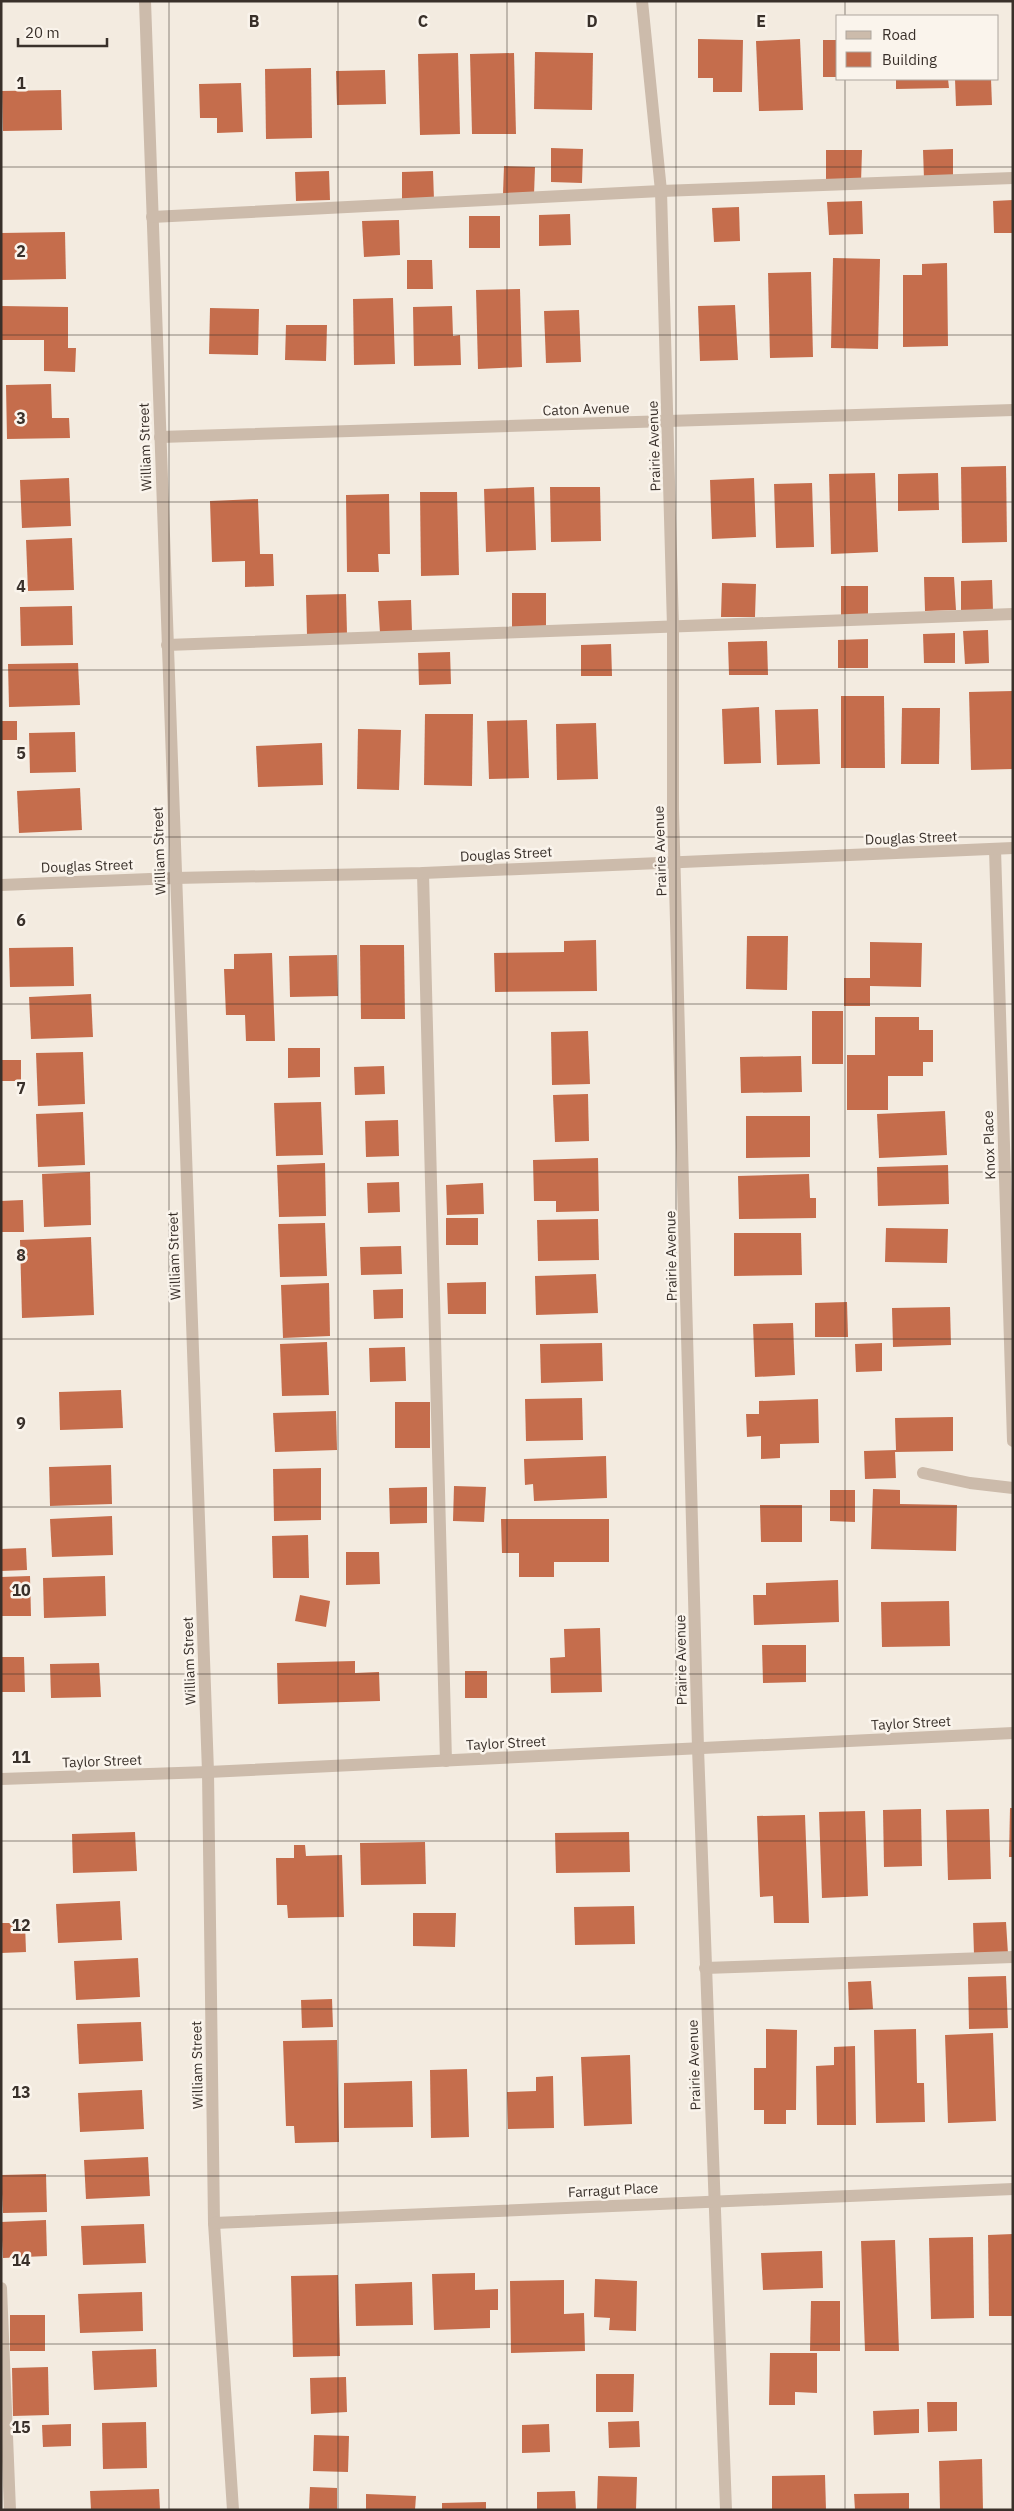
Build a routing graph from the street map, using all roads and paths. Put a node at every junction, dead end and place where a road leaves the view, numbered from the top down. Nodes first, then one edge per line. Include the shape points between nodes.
1 (145, 1) edge
2 (642, 1) edge
3 (1013, 178) edge
4 (661, 191) junction
5 (152, 217) junction
6 (1013, 410) edge
7 (668, 421) junction
8 (160, 437) junction
9 (1013, 614) edge
10 (673, 627) junction
11 (167, 645) junction
12 (1013, 848) edge
13 (995, 849) junction
14 (676, 862) junction
15 (423, 873) junction
16 (175, 878) junction
17 (1, 885) edge
18 (1013, 1441) edge
19 (923, 1473) dead end
20 (1013, 1488) edge
21 (1013, 1733) edge
22 (698, 1748) junction
23 (446, 1761) junction
24 (208, 1772) junction
25 (1, 1779) edge
26 (1013, 1957) edge
27 (705, 1968) junction
28 (1013, 2189) edge
29 (714, 2201) junction
30 (214, 2223) junction
31 (1, 2288) edge
32 (10, 2510) edge
33 (232, 2510) edge
34 (726, 2510) edge

1 - 5 street, William Street
2 - 4 street, Prairie Avenue
3 - 4 street
4 - 5 street
4 - 7 street, Prairie Avenue
5 - 8 street, William Street
6 - 7 street, Caton Avenue
7 - 8 street, Caton Avenue
7 - 10 street, Prairie Avenue
8 - 11 street, William Street
9 - 10 street
10 - 11 street
10 - 14 street, Prairie Avenue
11 - 16 street, William Street
12 - 13 street, Douglas Street
13 - 14 street, Douglas Street
13 - 18 street, Knox Place
14 - 15 street, Douglas Street
14 - 22 street, Prairie Avenue
15 - 16 street, Douglas Street
15 - 23 street
16 - 17 street, Douglas Street
16 - 24 street, William Street
19 - 20 street
21 - 22 street, Taylor Street
22 - 23 street, Taylor Street
22 - 27 street, Prairie Avenue
23 - 24 street, Taylor Street
24 - 25 street, Taylor Street
24 - 30 street, William Street
26 - 27 street
27 - 29 street, Prairie Avenue
28 - 29 street, Farragut Place
29 - 30 street, Farragut Place
29 - 34 street, Prairie Avenue
30 - 33 street, William Street
31 - 32 street

